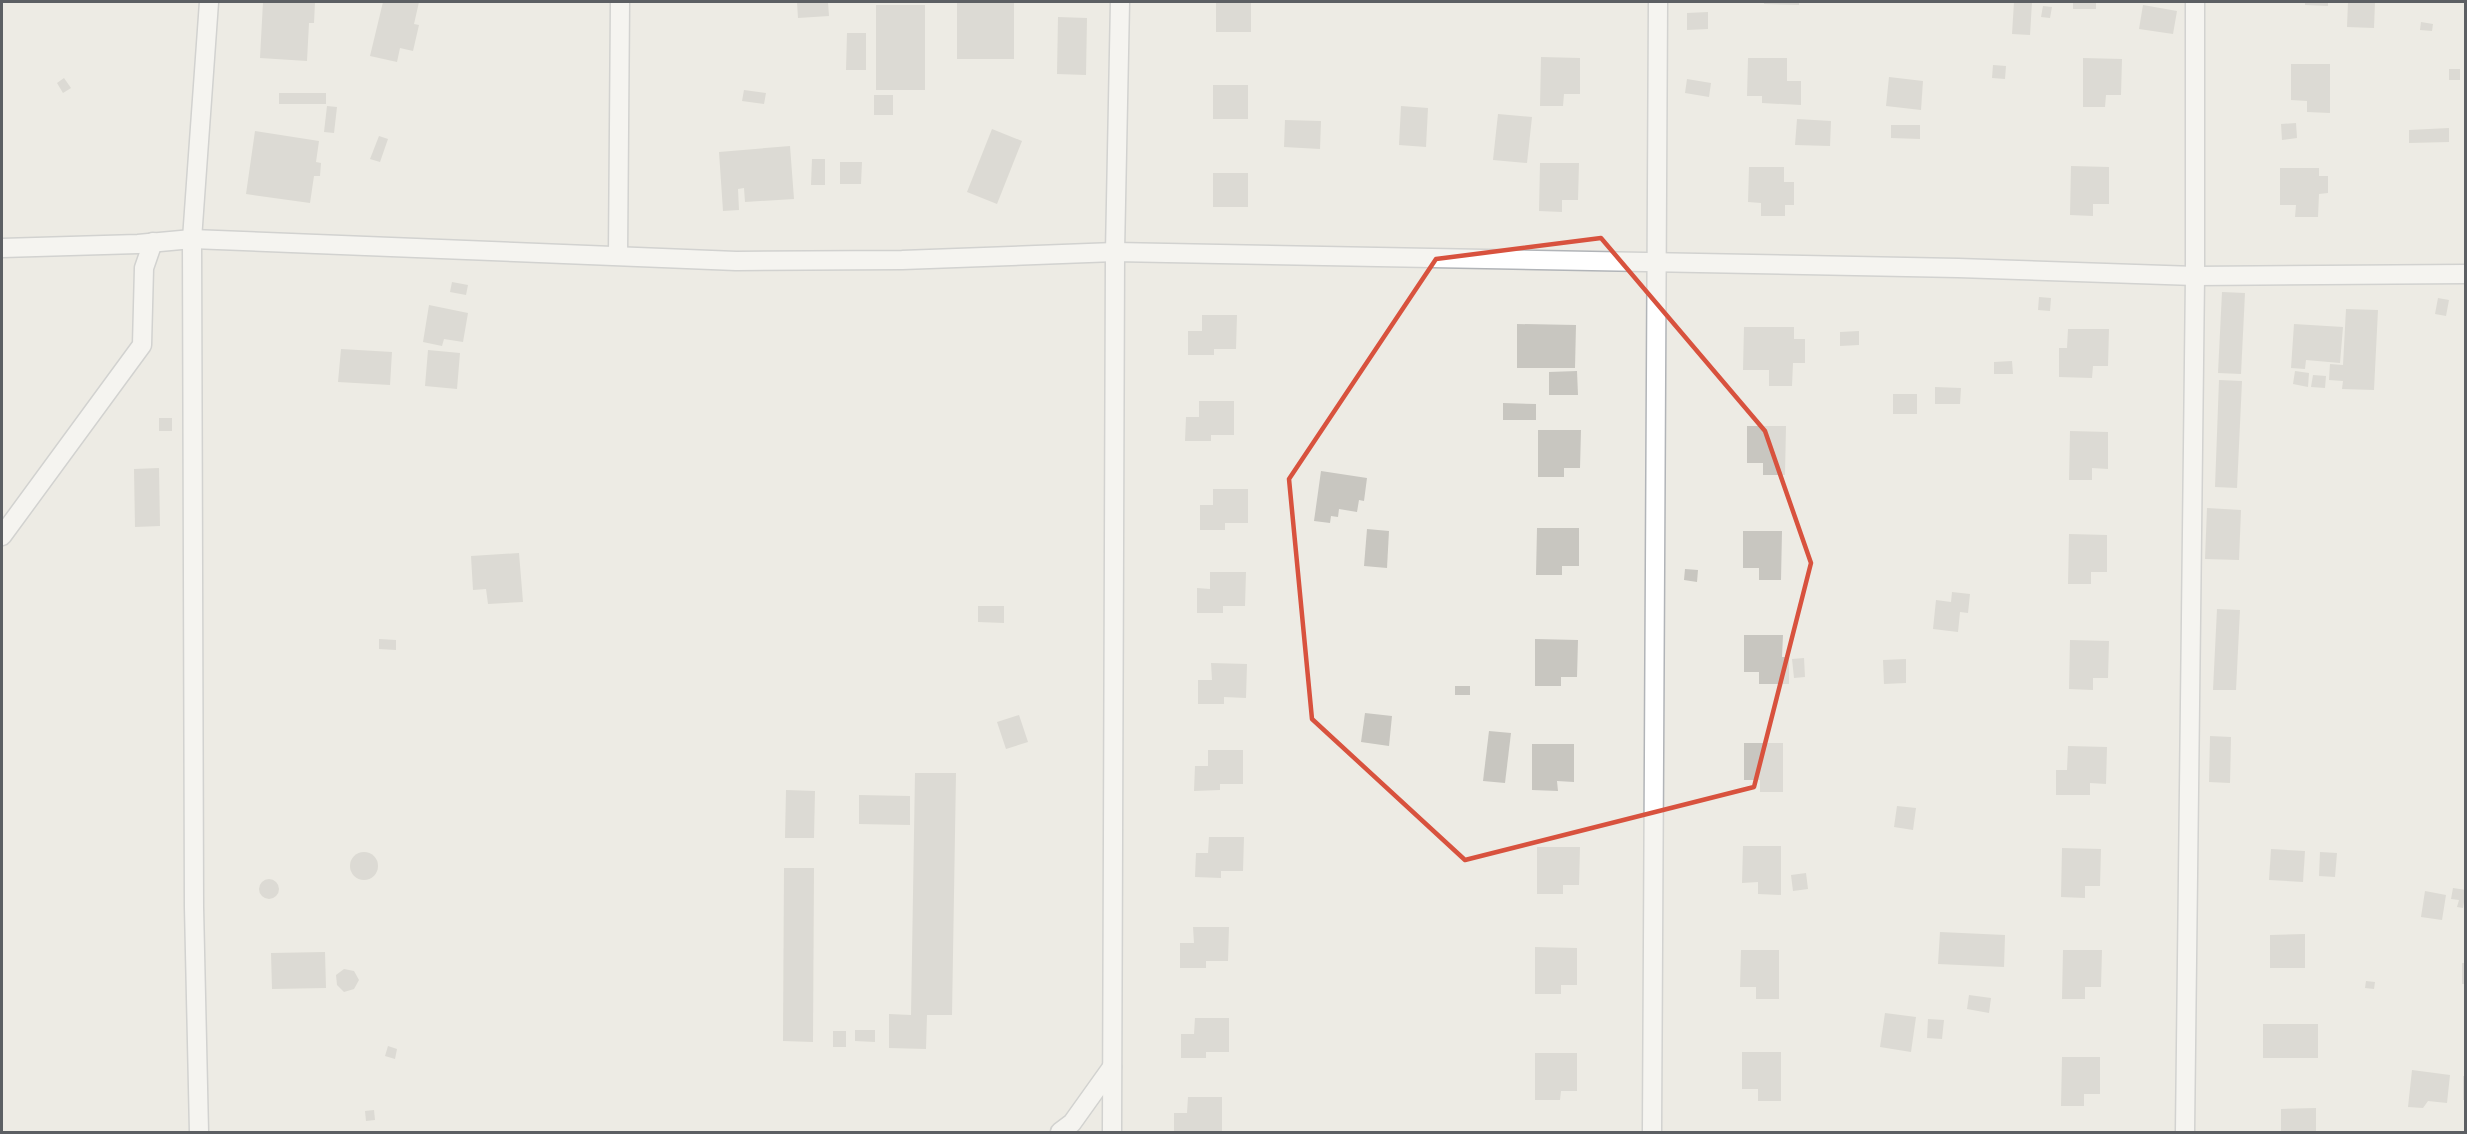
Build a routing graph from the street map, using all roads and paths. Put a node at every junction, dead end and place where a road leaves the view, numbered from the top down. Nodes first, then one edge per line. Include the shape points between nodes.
1 (209, 2) edge
2 (620, 2) edge
3 (1120, 2) edge
4 (1658, 2) edge
5 (2195, 2) edge
6 (192, 239) junction
7 (153, 242) junction
8 (2, 248) edge
9 (1115, 252) junction
10 (618, 255) junction
11 (1656, 264) junction
12 (2466, 274) edge
13 (2195, 276) junction
14 (2, 536) edge
15 (1112, 1067) junction
16 (199, 1132) edge
17 (1060, 1132) edge
18 (1112, 1132) edge
19 (1652, 1132) edge
20 (2185, 1132) edge

1 - 6 street
2 - 10 street
3 - 9 street
4 - 11 street
5 - 13 street
6 - 7 street
6 - 10 street
6 - 16 street via 194,907
7 - 8 street
7 - 14 street via 144,268 142,345
9 - 10 street via 832,261
9 - 11 street
9 - 15 street
11 - 13 street
11 - 19 street
12 - 13 street
13 - 20 street
15 - 17 street
15 - 18 street

